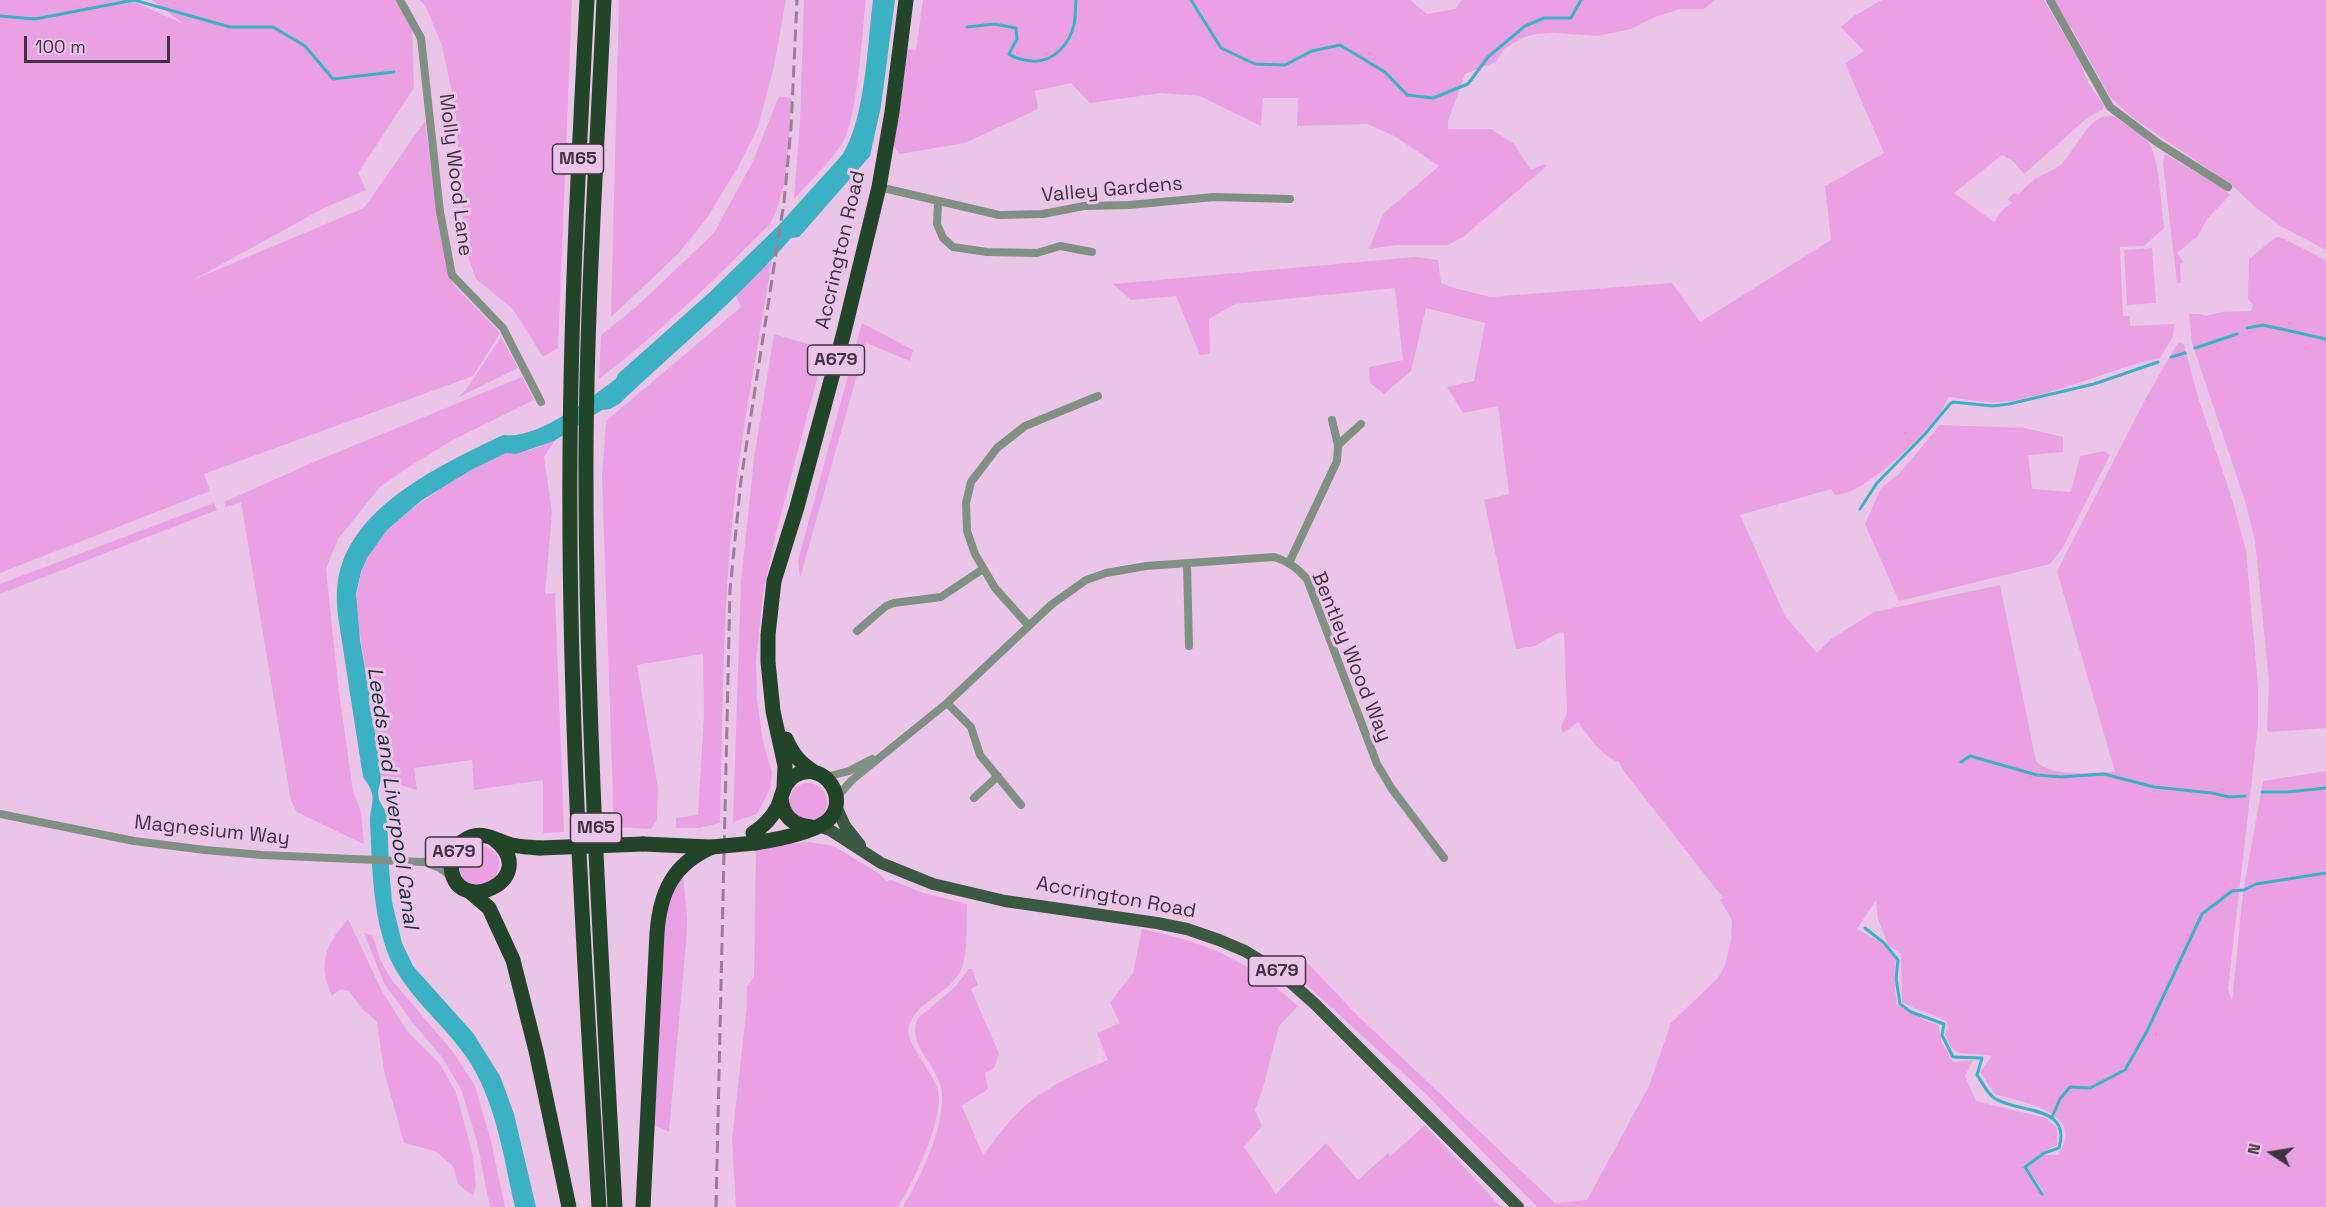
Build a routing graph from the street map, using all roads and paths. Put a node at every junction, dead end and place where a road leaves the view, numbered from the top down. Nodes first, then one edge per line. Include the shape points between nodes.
1 (400, 0) edge
2 (587, 0) edge
3 (604, 0) edge
4 (906, 0) edge
5 (2050, 0) edge
6 (879, 187) junction
7 (2228, 187) dead end
8 (1290, 199) dead end
9 (939, 202) junction
10 (1092, 252) dead end
11 (1098, 396) dead end
12 (539, 399) dead end
13 (1332, 420) dead end
14 (1361, 424) dead end
15 (1338, 445) junction
16 (1289, 563) junction
17 (1187, 564) junction
18 (983, 569) junction
19 (1029, 626) junction
20 (857, 631) dead end
21 (1189, 646) dead end
22 (947, 703) junction
23 (776, 718) junction
24 (885, 753) junction
25 (821, 775) junction
26 (998, 776) junction
27 (783, 792) junction
28 (974, 798) dead end
29 (837, 801) junction
30 (1021, 805) dead end
31 (0, 814) edge
32 (815, 827) junction
33 (754, 838) junction
34 (494, 839) junction
35 (716, 844) junction
36 (540, 848) junction
37 (864, 850) junction
38 (453, 852) junction
39 (1444, 858) dead end
40 (422, 861) junction
41 (508, 871) junction
42 (456, 881) junction
43 (469, 891) junction
44 (569, 1207) edge
45 (599, 1207) edge
46 (615, 1207) edge
47 (643, 1207) edge
48 (1518, 1207) edge

1 - 12 street, Molly Wood Lane via 421,38 440,212 452,275 503,328
2 - 45 highway, M65 via 572,319 570,458 575,736
3 - 46 highway, M65 via 588,315 586,543
4 - 6 highway, Accrington Road / A679
5 - 7 street via 2110,108
6 - 9 street, Valley Gardens
6 - 23 highway, Accrington Road / A679 via 844,332 774,581 768,662
8 - 9 street, Valley Gardens via 1214,197 999,215
9 - 10 street via 937,224 943,238 953,247 1037,253 1060,246
11 - 18 street via 1025,426 997,448 971,482 966,531
13 - 15 street
14 - 15 street
15 - 16 street via 1337,461
16 - 17 street, Bentley Wood Way via 1274,557
16 - 39 street, Bentley Wood Way via 1307,579 1377,764
17 - 19 street, Bentley Wood Way via 1146,566 1086,580
17 - 21 street
18 - 19 street
18 - 20 street via 941,597 886,606
19 - 22 street, Bentley Wood Way
22 - 24 street, Bentley Wood Way
22 - 26 street via 971,728 980,755
23 - 25 highway, Accrington Road / A679 via 792,754
23 - 27 highway, Accrington Road / A679 via 785,766
24 - 25 street, Bentley Wood Way via 849,771
24 - 29 street, Bentley Wood Way via 852,780
25 - 27 highway via 798,774
25 - 29 highway, A679 via 831,783
26 - 28 street
26 - 30 street
27 - 32 highway, A679 via 784,813 790,820 803,827
27 - 33 highway, A679 via 768,822
29 - 32 highway, A679 via 833,814
29 - 37 main road, Accrington Road / A679 via 846,826
31 - 40 street, Magnesium Way via 134,841 193,848 262,855
32 - 33 highway, A679 via 792,835
32 - 37 main road, Accrington Road / A679 via 830,830
33 - 35 highway, A679, bridge
34 - 36 highway, A679
34 - 38 highway, A679 via 472,836
34 - 41 highway, A679 via 506,852
35 - 36 highway, A679, bridge
35 - 47 highway via 674,875 658,916
36 - 41 highway, A679 via 523,855
37 - 48 main road, Accrington Road / A679 via 897,871 954,890 1187,929 1245,951 1279,972 1315,1004
38 - 40 street, Magnesium Way via 440,860
38 - 42 highway, A679 via 451,866
40 - 42 street, Magnesium Way via 440,868
41 - 43 highway, A679 via 497,887 479,893
42 - 43 highway, A679
43 - 44 highway via 489,908 513,960

